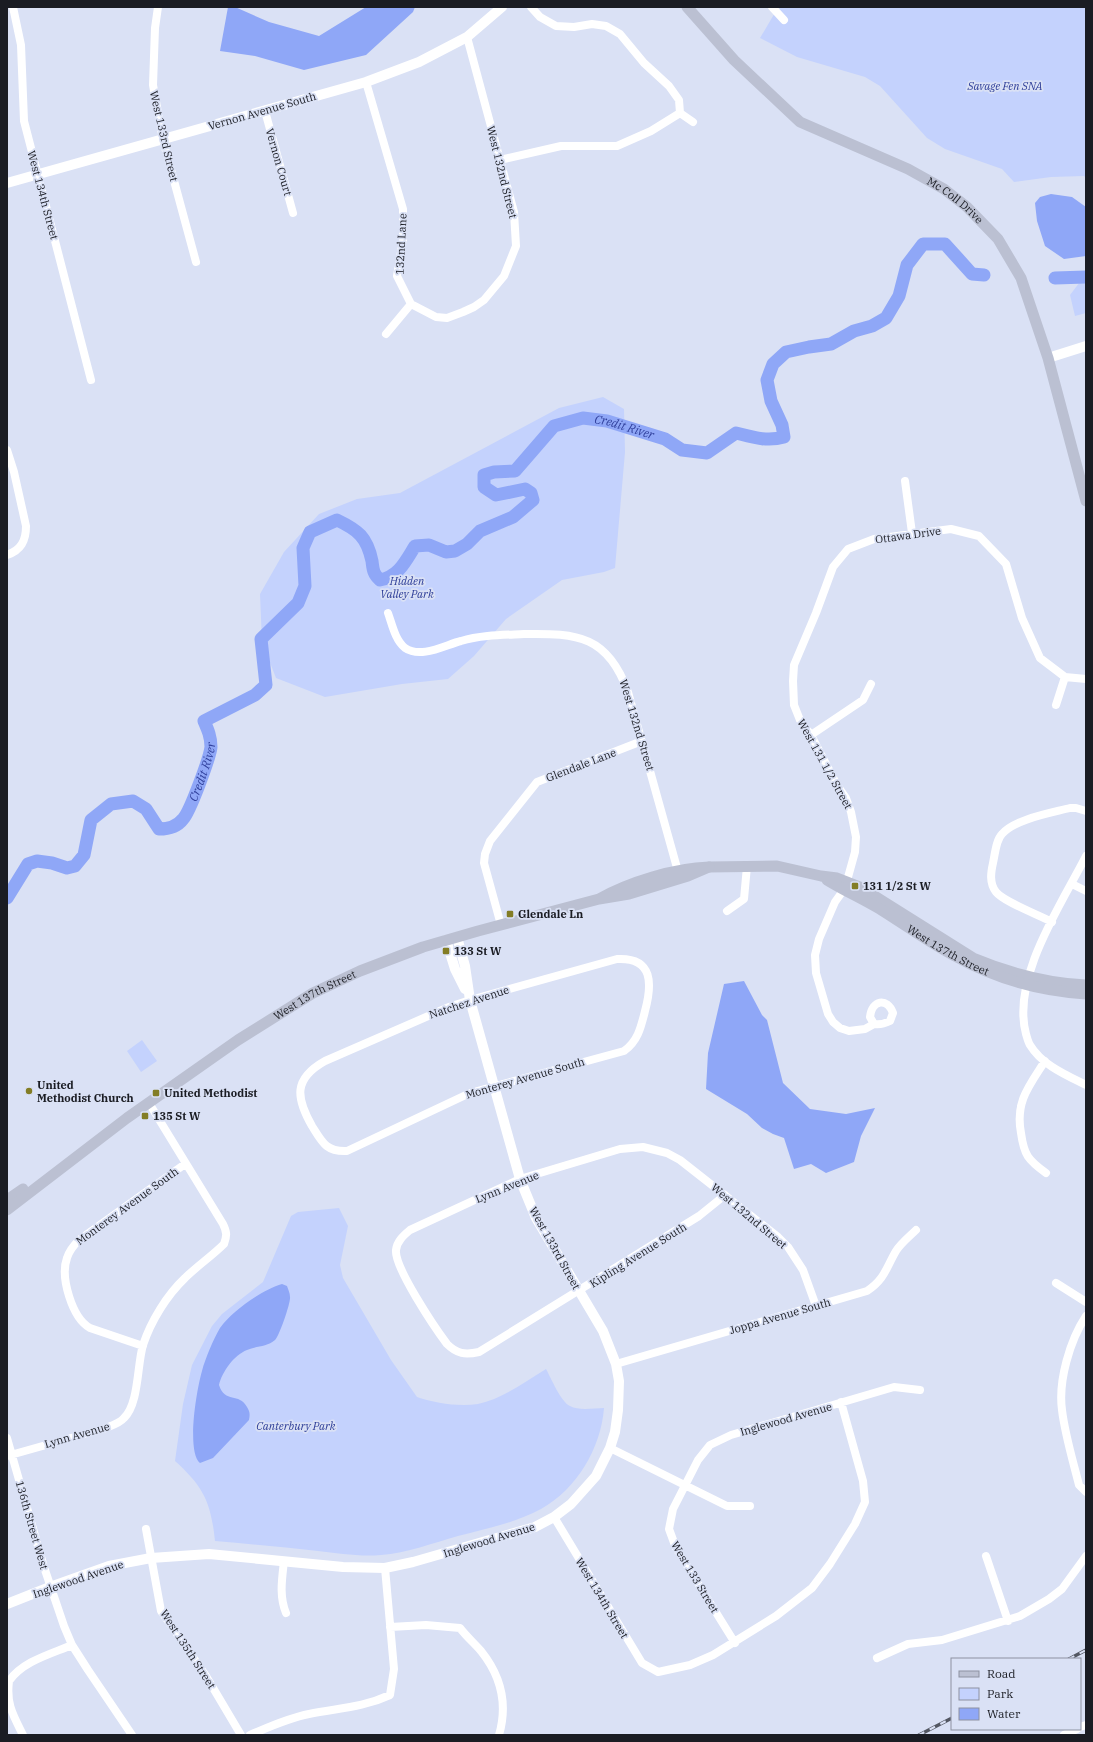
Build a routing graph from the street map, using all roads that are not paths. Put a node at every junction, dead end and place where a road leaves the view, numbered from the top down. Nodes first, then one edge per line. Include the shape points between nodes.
1 (13, 7) edge
2 (158, 7) edge
3 (502, 7) edge
4 (531, 7) edge
5 (687, 7) edge
6 (772, 7) edge
7 (784, 20) dead end
8 (467, 37) junction
9 (366, 82) junction
10 (265, 111) junction
11 (680, 113) junction
12 (693, 122) dead end
13 (163, 140) junction
14 (500, 160) junction
15 (38, 174) junction
16 (7, 183) edge
17 (293, 213) dead end
18 (196, 262) dead end
19 (411, 304) junction
20 (386, 334) dead end
21 (1086, 346) edge
22 (1048, 358) junction
23 (91, 380) dead end
24 (7, 450) edge
25 (905, 481) dead end
26 (1086, 501) edge
27 (912, 534) junction
28 (7, 555) edge
29 (388, 613) dead end
30 (804, 643) joint
31 (1065, 676) junction
32 (1086, 679) edge
33 (871, 684) dead end
34 (1056, 705) dead end
35 (811, 734) junction
36 (642, 742) junction
37 (1086, 811) edge
38 (1086, 856) edge
39 (747, 866) junction
40 (679, 875) junction
41 (1072, 884) junction
42 (846, 885) junction
43 (1086, 891) edge
44 (727, 911) dead end
45 (1052, 922) junction
46 (501, 925) junction
47 (452, 939) junction
48 (1028, 981) junction
49 (1086, 985) edge
50 (1086, 994) edge
51 (470, 1000) junction
52 (644, 1013) joint
53 (874, 1024) dead end
54 (1045, 1062) junction
55 (1086, 1085) edge
56 (494, 1086) junction
57 (149, 1103) junction
58 (311, 1124) joint
59 (655, 1149) joint
60 (66, 1163) junction
61 (185, 1164) junction
62 (1046, 1173) dead end
63 (520, 1179) junction
64 (725, 1195) junction
65 (7, 1200) edge
66 (7, 1210) edge
67 (916, 1230) dead end
68 (1056, 1283) dead end
69 (579, 1291) junction
70 (1086, 1302) edge
71 (816, 1306) junction
72 (1086, 1316) edge
73 (143, 1346) junction
74 (463, 1354) joint
75 (616, 1364) junction
76 (920, 1390) dead end
77 (841, 1402) junction
78 (7, 1438) edge
79 (610, 1448) junction
80 (10, 1455) edge
81 (685, 1485) junction
82 (1086, 1492) edge
83 (750, 1506) dead end
84 (554, 1517) junction
85 (146, 1529) dead end
86 (986, 1556) dead end
87 (1086, 1556) edge
88 (151, 1558) junction
89 (284, 1561) junction
90 (385, 1568) junction
91 (50, 1587) junction
92 (7, 1604) edge
93 (286, 1613) dead end
94 (1008, 1621) junction
95 (390, 1627) junction
96 (735, 1643) junction
97 (72, 1645) junction
98 (876, 1658) dead end
99 (8, 1680) edge
100 (1075, 1730) edge
101 (23, 1735) edge
102 (132, 1735) edge
103 (241, 1735) edge
104 (250, 1735) edge
105 (500, 1735) edge
106 (1064, 1735) edge

1 - 15 street, West 134th Street via 21,45 24,121
2 - 13 street, West 133rd Street via 153,85
3 - 8 street, Vernon Avenue South
4 - 11 street via 540,17 556,26 592,24 606,26 620,34 644,63 669,86 679,100
5 - 22 main road, Mc Coll Drive via 734,60 800,122 908,169 944,189 967,207 998,239 1021,278
6 - 7 street
8 - 9 street, Vernon Avenue South via 419,62
8 - 14 street, West 132nd Street
9 - 10 street, Vernon Avenue South
9 - 19 street, 132nd Lane via 403,209 403,240 398,276
10 - 13 street, Vernon Avenue South
10 - 17 street, Vernon Court
11 - 12 street
11 - 14 street via 651,131 617,146 561,146
13 - 15 street, Vernon Avenue South
13 - 18 street, West 133rd Street
14 - 19 street, West 132nd Street via 514,212 516,246 504,276 484,300 447,318 436,317
15 - 16 street, Vernon Avenue South
15 - 23 street, West 134th Street
19 - 20 street
21 - 22 street
22 - 26 main road, Mc Coll Drive
24 - 28 street via 26,526 23,544
25 - 27 street
27 - 30 street, Ottawa Drive via 874,539 848,549 833,567
27 - 31 street, Ottawa Drive via 951,529 980,536 1006,564 1022,618 1040,658
29 - 36 street, West 132nd Street via 398,640 405,648 414,651 423,652 471,638 500,635 556,634 587,640 610,658 621,674
30 - 35 street, West 131 1/2 Street via 794,665 794,705 800,720
31 - 32 street, Ottawa Drive
31 - 34 street
33 - 35 street via 863,700
35 - 42 street, West 131 1/2 Street via 851,812 856,837 855,852
36 - 40 street, West 132nd Street
36 - 46 street, Glendale Lane via 537,782 490,841 484,854 484,863
37 - 45 street via 1070,808 1016,823 1002,834 998,842 991,874 995,892 1002,898
38 - 41 street
39 - 40 main road, West 137th Street via 709,867
39 - 42 main road, West 137th Street via 777,866 822,876
39 - 44 street via 744,898
40 - 46 main road, West 137th Street via 629,894 599,899
41 - 43 street
41 - 45 street
42 - 48 main road, West 137th Street via 955,956 1001,977
42 - 53 street, West 131 1/2 Street via 835,902 819,939 815,955 816,973 828,1014 833,1022 849,1031 865,1029
45 - 48 street via 1037,951
46 - 47 main road, West 137th Street
47 - 51 street, West 133rd Street via 456,968
47 - 57 main road, West 137th Street via 398,956 313,993 233,1044
48 - 49 main road, West 137th Street
48 - 50 main road, West 137th Street via 1045,990
48 - 54 street via 1023,1020 1029,1045
51 - 52 street, Natchez Avenue via 624,959 644,968 648,975 650,991
51 - 56 street, West 133rd Street
51 - 58 street, Natchez Avenue via 437,1011 316,1066 306,1077 300,1090 303,1109
52 - 56 street, Monterey Avenue South via 636,1040 624,1051
54 - 55 street
54 - 62 street via 1023,1098 1019,1109 1019,1121 1023,1150 1030,1161
56 - 58 street, Monterey Avenue South via 470,1092 346,1151 336,1152 328,1148 321,1142
56 - 63 street, West 133rd Street
57 - 60 main road, West 137th Street
57 - 61 street
59 - 63 street, Lynn Avenue via 620,1149
59 - 64 street, West 132nd Street via 680,1160
60 - 65 main road via 44,1174
60 - 66 main road
61 - 73 street, Lynn Avenue via 223,1224 227,1238 224,1244 184,1278 170,1295
61 - 73 street, Monterey Avenue South via 79,1240 67,1258 64,1275 77,1318 82,1324
63 - 69 street, West 133rd Street via 536,1218
63 - 74 street, Lynn Avenue via 410,1230 399,1242 396,1250 400,1269 438,1332 454,1351
64 - 69 street, Kipling Avenue South via 699,1216
64 - 71 street, West 132nd Street via 788,1247 803,1270
67 - 71 street, Joppa Avenue South via 897,1250 884,1276 876,1285 867,1291
68 - 70 street
69 - 74 street, Kipling Avenue South via 478,1352
69 - 75 street, West 133rd Street via 603,1331
71 - 75 street, Joppa Avenue South
72 - 82 street via 1068,1360 1062,1391 1062,1409 1079,1485
73 - 80 street, Lynn Avenue via 134,1400 124,1418 115,1425
75 - 79 street, West 133rd Street via 618,1410
76 - 77 street, Inglewood Avenue via 894,1387
77 - 81 street, Inglewood Avenue via 718,1440 703,1452
77 - 96 street via 863,1481 865,1502 855,1524 812,1588
78 - 80 street, 136th Street West
79 - 81 street
79 - 84 street, Inglewood Avenue via 596,1476 584,1491
80 - 91 street, 136th Street West
81 - 83 street via 727,1506
81 - 96 street, West 133 Street via 673,1509 671,1537
84 - 90 street, Inglewood Avenue via 535,1527
84 - 96 street, West 134th Street via 642,1663 658,1672 690,1665
85 - 88 street
86 - 94 street
87 - 94 street via 1062,1589 1034,1609
88 - 89 street, Inglewood Avenue via 209,1554
88 - 91 street, Inglewood Avenue via 109,1566
88 - 103 street, West 135th Street via 161,1611 206,1676
89 - 90 street, Inglewood Avenue
89 - 93 street via 281,1594
90 - 95 street
91 - 92 street, Inglewood Avenue
91 - 97 street, 136th Street West
94 - 98 street via 942,1640 908,1644
95 - 104 street via 394,1669 390,1695 367,1704 291,1718
95 - 105 street via 426,1625 460,1628 488,1660 500,1685 504,1708
97 - 99 street via 23,1667
97 - 102 street, 136th Street West
99 - 101 street via 7,1694
100 - 106 street

